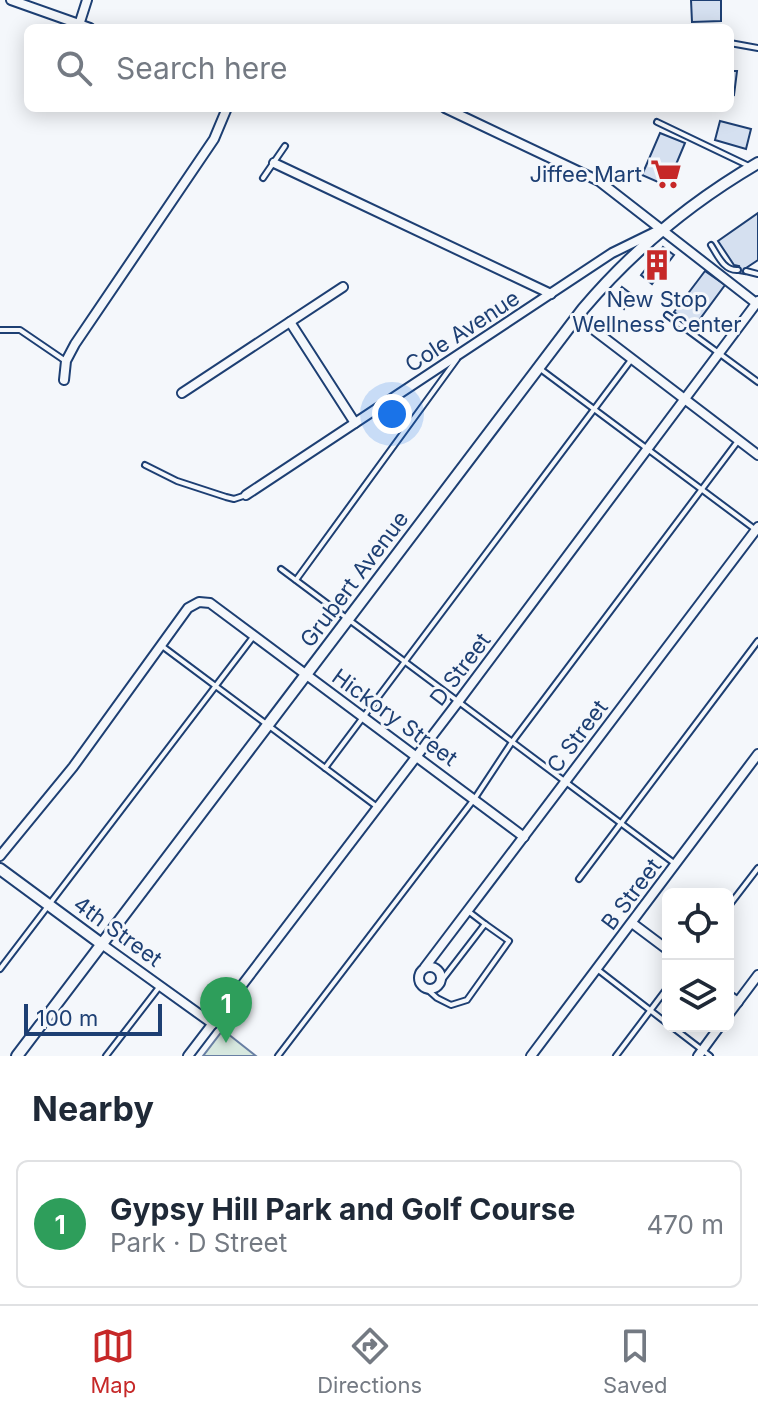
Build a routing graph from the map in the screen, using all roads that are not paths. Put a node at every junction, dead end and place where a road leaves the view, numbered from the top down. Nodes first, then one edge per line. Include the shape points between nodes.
1 (10, 0) edge
2 (87, 0) edge
3 (0, 3) edge
4 (76, 24) edge
5 (79, 24) edge
6 (734, 44) edge
7 (758, 48) edge
8 (225, 112) edge
9 (453, 112) edge
10 (657, 122) dead end
11 (285, 146) dead end
12 (274, 163) junction
13 (754, 165) edge
14 (263, 178) dead end
15 (660, 230) junction
16 (711, 245) dead end
17 (738, 270) dead end
18 (746, 271) dead end
19 (758, 274) edge
20 (343, 287) dead end
21 (551, 294) junction
22 (757, 303) edge
23 (667, 315) dead end
24 (577, 317) junction
25 (290, 322) junction
26 (0, 330) edge
27 (461, 353) junction
28 (719, 353) junction
29 (632, 360) junction
30 (66, 361) junction
31 (539, 368) junction
32 (64, 380) dead end
33 (758, 382) edge
34 (182, 393) dead end
35 (684, 401) junction
36 (593, 409) junction
37 (355, 423) junction
38 (738, 441) junction
39 (648, 449) junction
40 (758, 455) edge
41 (145, 465) dead end
42 (702, 490) junction
43 (246, 495) joint
44 (757, 529) edge
45 (281, 569) dead end
46 (296, 580) junction
47 (349, 620) junction
48 (254, 635) junction
49 (758, 641) edge
50 (160, 645) junction
51 (405, 661) junction
52 (306, 675) junction
53 (215, 686) junction
54 (458, 702) junction
55 (364, 716) junction
56 (269, 726) junction
57 (512, 742) junction
58 (758, 754) edge
59 (415, 756) junction
60 (325, 768) junction
61 (566, 782) junction
62 (475, 798) junction
63 (376, 807) junction
64 (621, 824) junction
65 (524, 837) junction
66 (0, 856) edge
67 (676, 864) junction
68 (758, 868) edge
69 (0, 869) edge
70 (579, 879) dead end
71 (734, 899) edge
72 (49, 905) junction
73 (468, 911) junction
74 (632, 923) junction
75 (485, 924) junction
76 (103, 945) junction
77 (662, 946) edge
78 (425, 967) junction
79 (0, 969) edge
80 (597, 969) junction
81 (758, 975) edge
82 (442, 980) junction
83 (160, 986) junction
84 (428, 990) junction
85 (662, 995) edge
86 (734, 999) edge
87 (738, 1002) junction
88 (734, 1007) edge
89 (651, 1010) junction
90 (662, 1019) edge
91 (213, 1024) junction
92 (677, 1032) edge
93 (716, 1032) edge
94 (703, 1054) edge
95 (17, 1056) edge
96 (106, 1056) edge
97 (188, 1056) edge
98 (278, 1056) edge
99 (531, 1056) edge
100 (616, 1056) edge

1 - 3 street
1 - 4 street
2 - 5 street
6 - 7 lane
8 - 30 street via 214,139
9 - 15 street via 599,181
10 - 13 lane
11 - 12 lane
12 - 14 lane
12 - 21 street
13 - 15 street, Grubert Avenue
15 - 21 street, Cole Avenue via 624,246
15 - 22 street
15 - 24 street, Grubert Avenue
16 - 17 lane via 725,267
18 - 19 lane
20 - 25 street
21 - 27 street, Cole Avenue
22 - 28 street, D Street
23 - 28 lane
24 - 29 street
24 - 31 street, Grubert Avenue
25 - 34 street
25 - 37 street
26 - 30 lane via 20,330
27 - 37 street, Cole Avenue
27 - 46 lane
28 - 33 lane
28 - 35 street, D Street
29 - 35 street
29 - 36 lane
30 - 32 street
31 - 36 lane
31 - 47 street, Grubert Avenue
35 - 38 street
35 - 39 street, D Street
36 - 39 lane
36 - 51 lane
37 - 43 street, Cole Avenue
38 - 40 street
38 - 42 lane
39 - 42 lane
39 - 54 street, D Street
41 - 43 lane via 226,497
42 - 44 lane
42 - 57 lane
44 - 61 street, C Street
45 - 46 lane
46 - 47 lane
47 - 51 lane
47 - 52 street, Grubert Avenue
48 - 50 street, Hickory Street via 204,602 188,608
48 - 52 street, Hickory Street
48 - 53 lane
49 - 64 lane
50 - 53 lane
50 - 66 street via 73,767
51 - 54 lane
51 - 55 lane
52 - 55 street, Hickory Street
52 - 56 street, Grubert Avenue
53 - 56 lane
53 - 72 lane
54 - 57 lane
54 - 59 street, D Street
55 - 59 street, Hickory Street
55 - 60 lane
56 - 60 lane
56 - 76 street, Grubert Avenue
57 - 61 lane
57 - 62 lane
58 - 67 street, B Street
59 - 62 street, Hickory Street
59 - 63 street, D Street
60 - 63 lane
61 - 64 lane
61 - 65 street, C Street
62 - 65 street, Hickory Street
62 - 98 lane
63 - 91 street, D Street
64 - 67 lane
64 - 70 lane
65 - 73 street, C Street
67 - 74 street, B Street
68 - 71 lane
69 - 72 street, 4th Street
72 - 76 street, 4th Street
72 - 79 lane
73 - 75 lane
73 - 78 street, C Street
74 - 77 street
74 - 80 street, B Street
75 - 82 lane
75 - 84 lane via 509,941 467,1000 451,1005
76 - 83 street, 4th Street
76 - 95 street, Grubert Avenue
78 - 82 street via 436,969
78 - 84 street via 419,980
80 - 89 lane
80 - 99 street, B Street
81 - 87 street
82 - 84 street
83 - 91 street, 4th Street
83 - 96 lane
85 - 89 lane
86 - 87 street
87 - 88 street
89 - 90 lane
89 - 100 lane
91 - 97 street, D Street
92 - 94 lane
93 - 94 street

